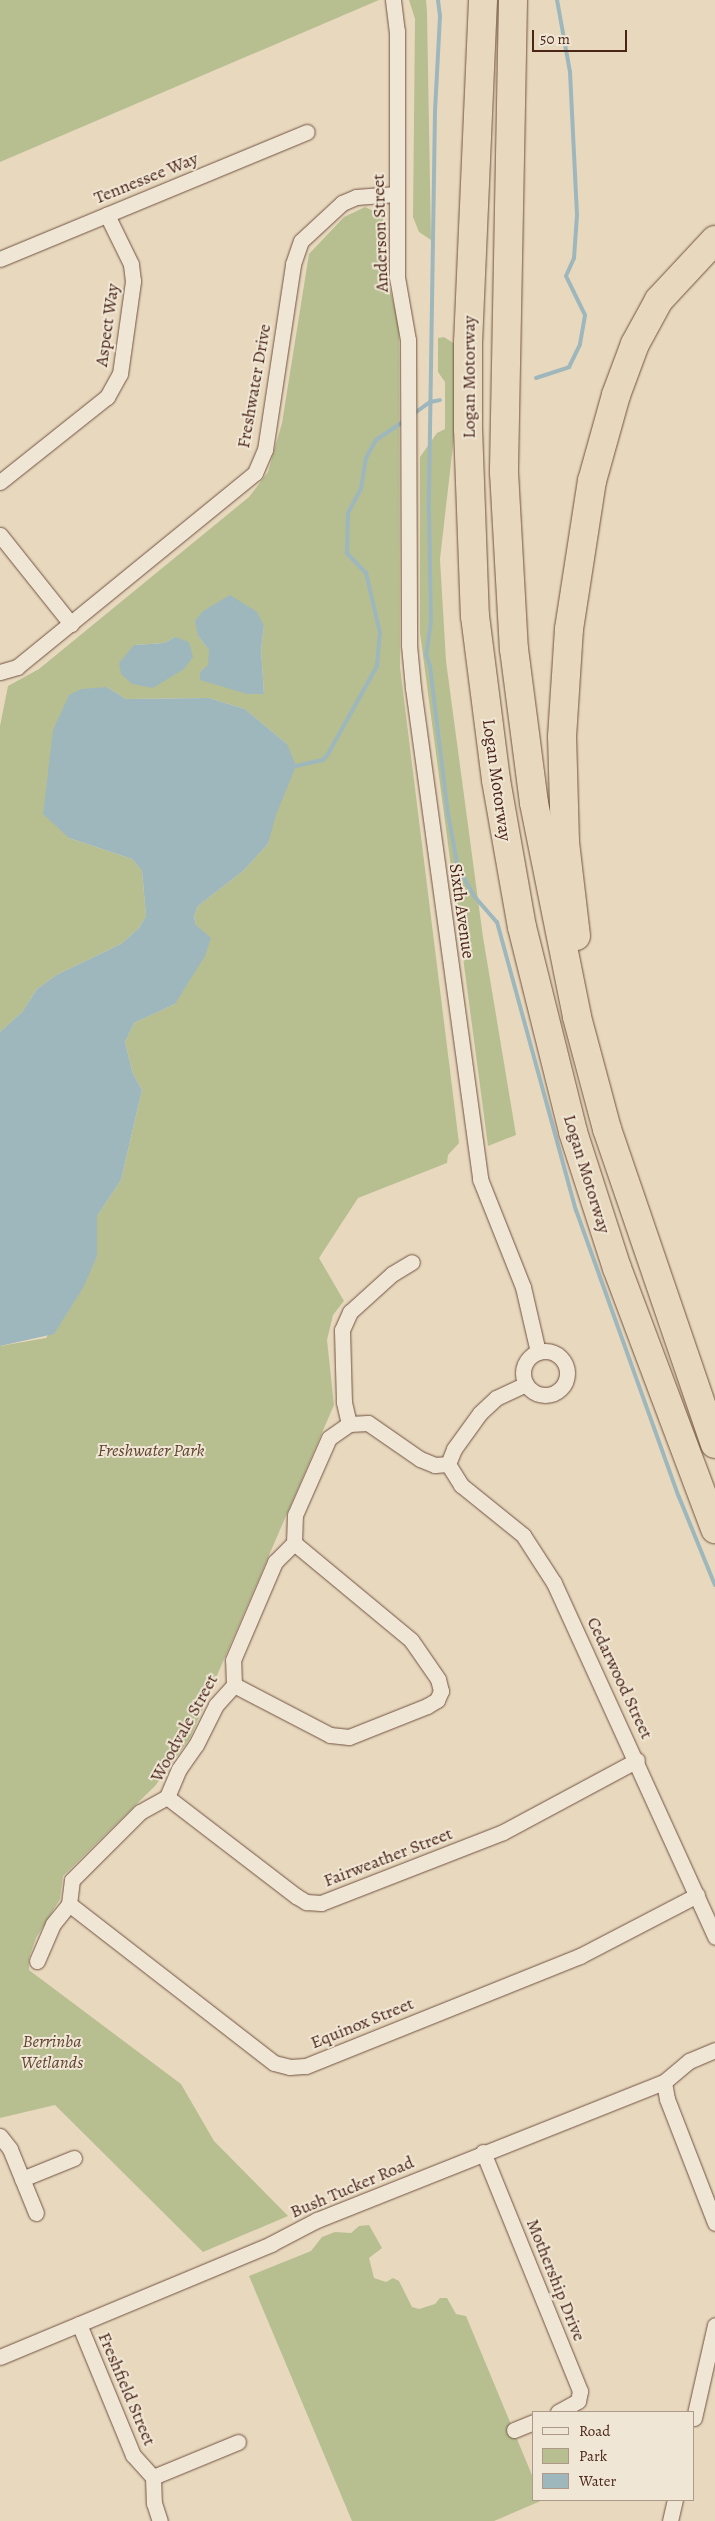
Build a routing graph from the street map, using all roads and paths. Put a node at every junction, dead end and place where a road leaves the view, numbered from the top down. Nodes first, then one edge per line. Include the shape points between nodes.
1 (393, 0) edge
2 (464, 0) edge
3 (483, 0) edge
4 (513, 0) edge
5 (482, 59) junction
6 (307, 132) dead end
7 (396, 194) junction
8 (107, 215) junction
9 (715, 240) edge
10 (0, 259) edge
11 (408, 465) joint
12 (0, 482) edge
13 (0, 535) edge
14 (71, 624) junction
15 (0, 672) edge
16 (629, 1196) junction
17 (412, 1262) dead end
18 (538, 1352) junction
19 (526, 1384) junction
20 (350, 1424) junction
21 (715, 1444) edge
22 (448, 1464) junction
23 (715, 1529) edge
24 (294, 1543) junction
25 (234, 1685) junction
26 (637, 1760) junction
27 (168, 1797) junction
28 (697, 1895) junction
29 (69, 1904) junction
30 (715, 1937) edge
31 (37, 1961) dead end
32 (715, 2050) edge
33 (664, 2082) junction
34 (0, 2136) edge
35 (483, 2152) junction
36 (74, 2158) dead end
37 (22, 2179) junction
38 (36, 2213) dead end
39 (715, 2223) edge
40 (79, 2324) junction
41 (715, 2325) edge
42 (0, 2357) edge
43 (560, 2411) edge
44 (695, 2414) edge
45 (532, 2423) edge
46 (514, 2430) dead end
47 (238, 2442) dead end
48 (154, 2477) junction
49 (675, 2501) edge
50 (160, 2521) edge
51 (670, 2521) edge

1 - 7 street, Anderson Street via 397,32
2 - 5 highway via 466,34
3 - 5 highway, Logan Motorway
4 - 16 highway, Logan Motorway via 503,422 514,649 534,803 556,925 577,1017
5 - 23 highway, Logan Motorway via 469,314 468,428 475,616 497,790 522,927 573,1132 617,1268
6 - 8 street, Tennessee Way
7 - 11 street, Anderson Street via 397,277 406,323
7 - 14 street, Freshwater Drive via 356,197 342,203 301,241 293,264 265,450 255,472
8 - 10 street, Tennessee Way
8 - 12 street, Aspect Way via 131,264 133,281 120,374 107,397
9 - 16 highway via 659,300 631,352 592,481 569,629 562,737 569,880 586,992 625,1148
11 - 18 street, Sixth Avenue via 412,679 476,1151 490,1208 523,1287
13 - 14 street
14 - 15 street, Freshwater Drive via 17,668
16 - 21 highway, Logan Motorway
17 - 20 street via 392,1274 350,1312 342,1330 344,1402
18 - 19 street via 524,1365
18 - 19 street via 553,1353 565,1363 564,1385 545,1396 530,1390
19 - 22 street via 496,1398 480,1413 454,1449
20 - 22 street via 368,1423 420,1459
20 - 24 street via 329,1438 295,1515
22 - 26 street, Cedarwood Street via 461,1485 523,1536 554,1583
24 - 25 street, Woodvale Street via 275,1562 232,1660
24 - 25 street via 411,1640 438,1679 439,1696 427,1706 350,1737 330,1735
25 - 27 street, Woodvale Street via 216,1705 196,1745 179,1769
26 - 27 street, Fairweather Street via 503,1832 321,1903 306,1902 296,1896
26 - 28 street, Cedarwood Street
27 - 29 street, Woodvale Street via 140,1812 72,1880
28 - 29 street, Equinox Street via 580,1956 306,2066 290,2067 274,2063
28 - 30 street, Cedarwood Street
29 - 31 street, Woodvale Street via 50,1931
32 - 33 street, Bush Tucker Road via 689,2061
33 - 35 street, Bush Tucker Road
33 - 39 street via 667,2099
34 - 37 street via 10,2149
35 - 40 street, Bush Tucker Road via 316,2220 271,2244
35 - 43 street, Mothership Drive via 580,2390 578,2401
36 - 37 street
37 - 38 street
40 - 42 street, Bush Tucker Road
40 - 48 street, Freshfield Street via 133,2455
41 - 44 street
45 - 46 street
47 - 48 street
48 - 50 street via 154,2503
49 - 51 street

